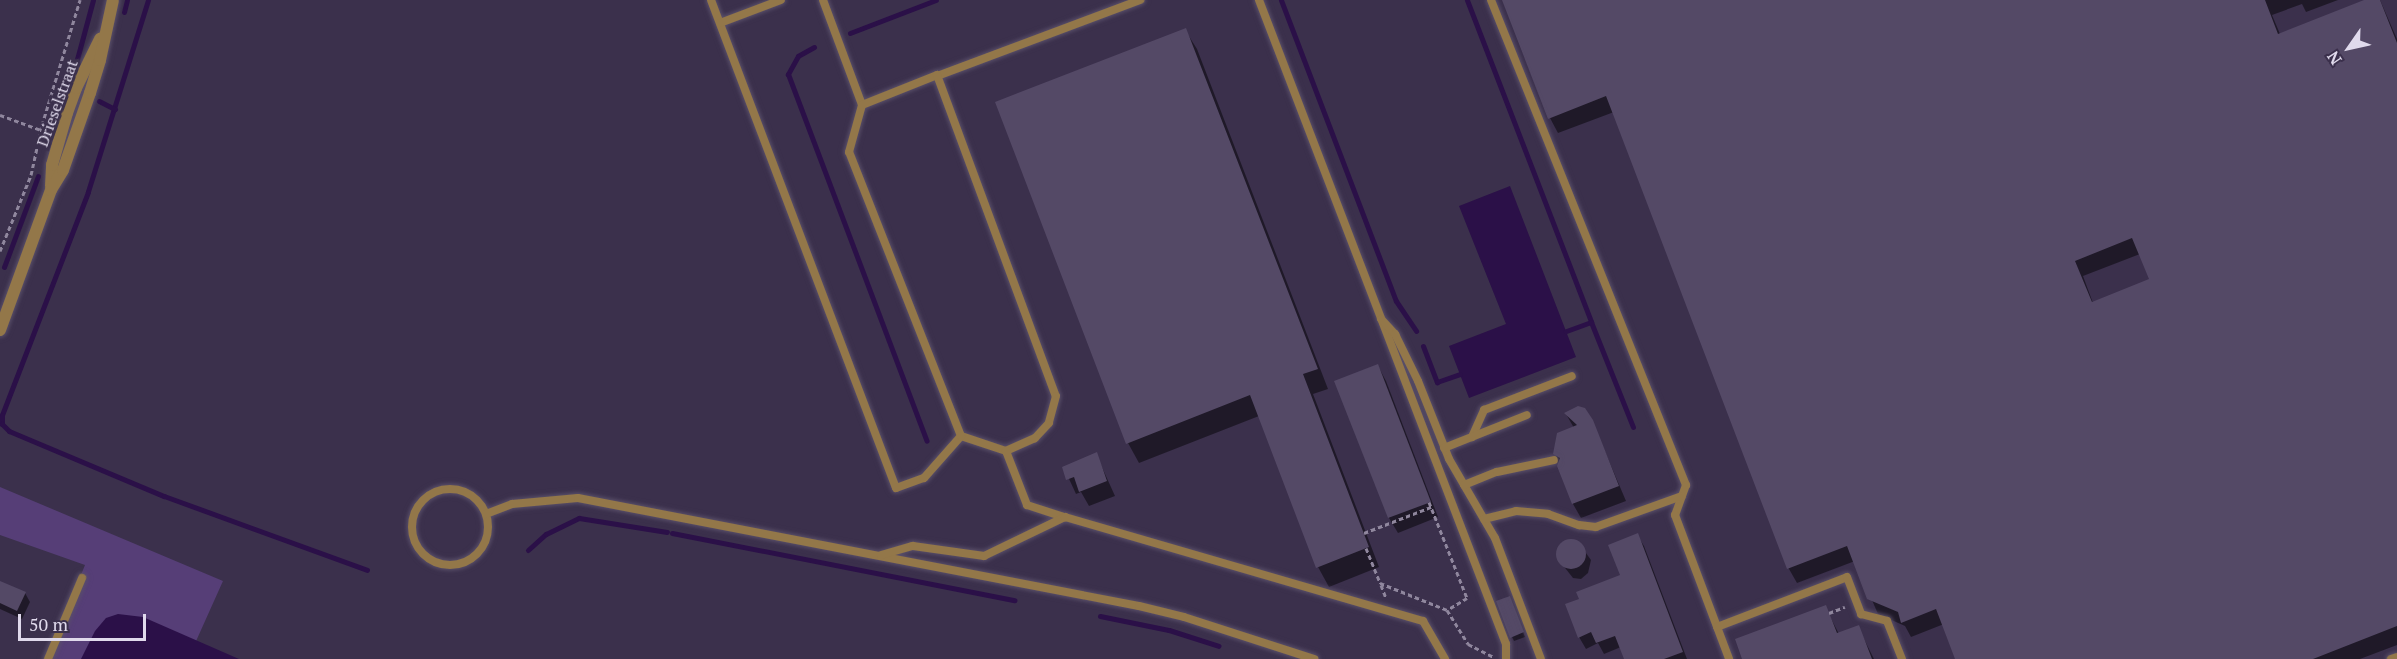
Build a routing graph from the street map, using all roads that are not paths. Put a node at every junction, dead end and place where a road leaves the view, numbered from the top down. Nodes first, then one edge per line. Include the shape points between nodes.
1 (113, 0) edge
2 (711, 0) edge
3 (780, 0) edge
4 (823, 0) edge
5 (1140, 0) edge
6 (1259, 0) edge
7 (1491, 0) edge
8 (720, 23) junction
9 (105, 30) junction
10 (937, 76) junction
11 (862, 105) junction
12 (51, 190) junction
13 (1377, 314) junction
14 (0, 330) edge
15 (1572, 376) dead end
16 (1527, 415) dead end
17 (961, 436) junction
18 (1472, 437) junction
19 (1444, 448) junction
20 (1006, 451) junction
21 (1554, 460) dead end
22 (1464, 485) junction
23 (1682, 496) junction
24 (486, 514) junction
25 (1065, 517) junction
26 (1484, 519) junction
27 (878, 556) junction
28 (82, 578) dead end
29 (1717, 627) junction
30 (2397, 657) edge
31 (48, 659) edge
32 (1314, 659) edge
33 (1445, 659) edge
34 (1506, 659) edge
35 (1541, 659) edge
36 (1729, 659) edge
37 (1902, 659) edge
38 (2391, 659) edge

1 - 9 street, Drieselstraat
2 - 8 lane
3 - 8 lane
4 - 11 lane
5 - 10 lane
6 - 13 lane
7 - 23 lane via 1686,485
8 - 17 lane via 896,488 924,478
9 - 12 street, Drieselstraat via 90,93 63,170
9 - 12 street, Drieselstraat via 76,88 60,134
10 - 11 lane
10 - 20 lane via 1056,396 1049,423 1042,431
11 - 17 lane via 849,152
12 - 14 street, Drieselstraat
13 - 19 lane via 1395,334
13 - 34 lane via 1506,644
15 - 18 lane via 1484,410
16 - 18 lane
17 - 20 lane
18 - 19 lane
19 - 22 lane
20 - 25 lane via 1027,505
21 - 22 lane via 1497,472
22 - 26 lane
23 - 26 lane via 1596,527 1548,514 1516,511
23 - 29 lane via 1675,515
24 - 24 lane via 467,493 443,489 431,494 417,508 412,527 414,541 431,561 444,566 467,562 485,545 489,534
24 - 27 lane via 513,504 578,498
25 - 27 lane via 984,556 913,546
25 - 33 lane via 1423,621
26 - 35 lane via 1495,538
27 - 32 lane via 1139,606
28 - 31 lane
29 - 36 lane
29 - 37 lane via 1847,577 1861,614 1887,621
30 - 38 lane

